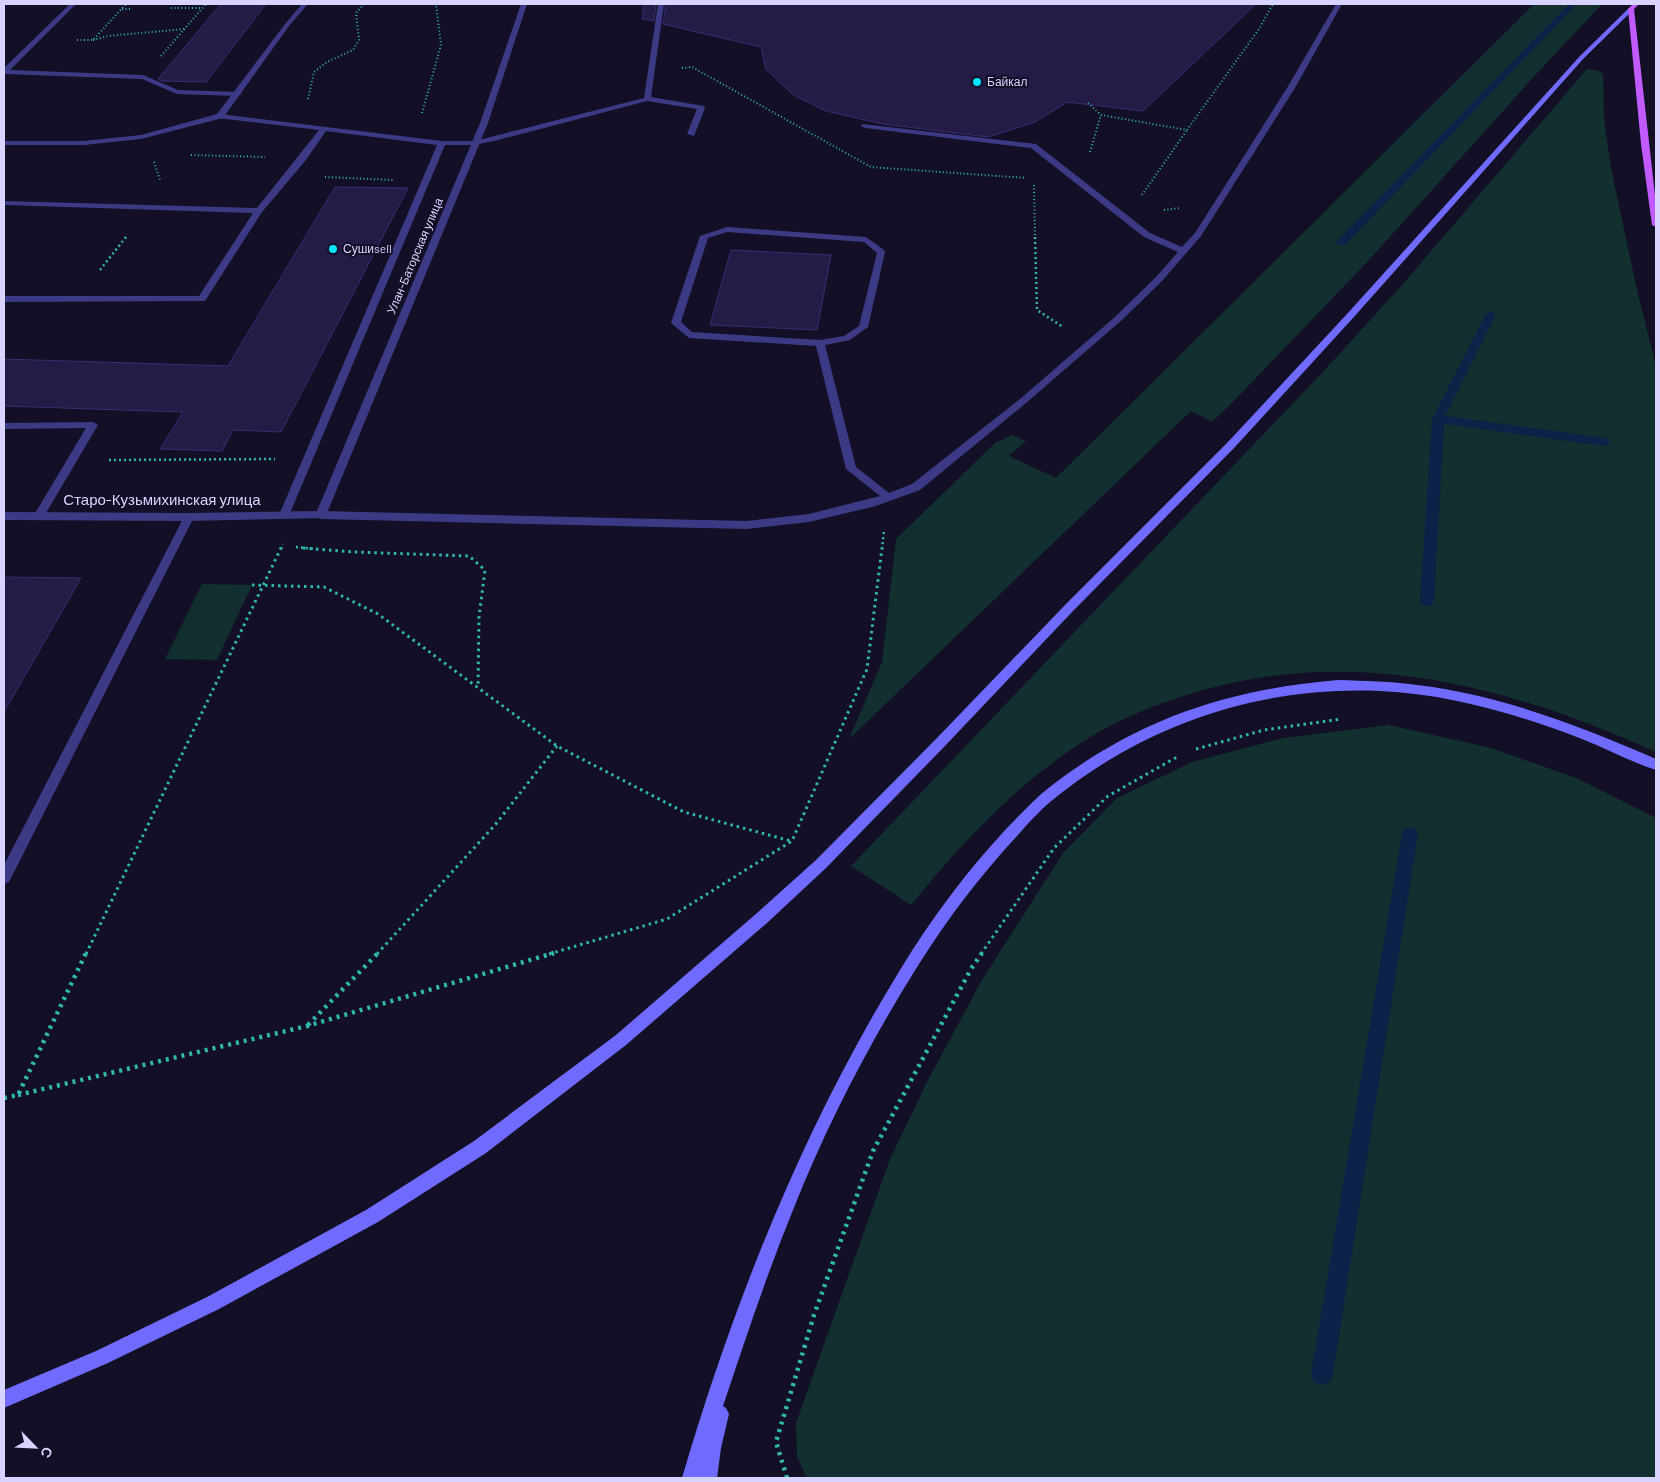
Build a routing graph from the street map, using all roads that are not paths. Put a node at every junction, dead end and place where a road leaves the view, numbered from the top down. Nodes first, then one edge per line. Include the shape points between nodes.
1 (73, 4) edge
2 (305, 4) edge
3 (524, 4) edge
4 (661, 4) edge
5 (1340, 4) edge
6 (1634, 7) edge
7 (4, 72) edge
8 (238, 94) junction
9 (646, 99) junction
10 (220, 116) junction
11 (866, 126) dead end
12 (324, 129) junction
13 (692, 134) dead end
14 (4, 143) edge
15 (442, 143) junction
16 (475, 143) junction
17 (4, 203) edge
18 (259, 211) junction
19 (1656, 225) edge
20 (1183, 251) junction
21 (4, 299) edge
22 (820, 343) junction
23 (4, 426) edge
24 (888, 497) junction
25 (39, 515) junction
26 (284, 515) junction
27 (321, 515) junction
28 (4, 516) edge
29 (189, 517) junction
30 (1656, 764) edge
31 (4, 878) edge
32 (745, 1314) junction
33 (4, 1399) edge
34 (691, 1478) edge
35 (708, 1478) edge

1 - 7 street
2 - 8 street
3 - 16 street, Улан-Баторская улица
4 - 9 street
5 - 20 street, Старо-Кузьмихинская улица via 1220,202
6 - 19 main road via 1646,165
6 - 33 main road via 1582,56 1231,445 932,751 821,864 621,1040 480,1147 372,1216 213,1303 102,1357
7 - 8 street via 143,77 178,92
8 - 10 street
9 - 13 street via 701,108
9 - 16 street
10 - 12 street
10 - 14 street via 141,137 84,144
11 - 20 street via 1033,146 1147,235
12 - 15 street
12 - 18 street
15 - 16 street
15 - 26 street
16 - 27 street, Улан-Баторская улица
17 - 18 street
18 - 21 street via 202,299
20 - 24 street, Старо-Кузьмихинская улица via 1143,295 1023,401 916,487
22 - 22 street via 847,338 863,327 881,252 866,240 727,230 704,236 676,323 682,329 689,335
22 - 24 street via 851,470
23 - 25 street via 93,425
24 - 27 street, Старо-Кузьмихинская улица via 809,518 747,525
25 - 28 street, Старо-Кузьмихинская улица
25 - 29 street, Старо-Кузьмихинская улица
26 - 27 street, Старо-Кузьмихинская улица
26 - 29 street, Старо-Кузьмихинская улица
29 - 31 street
30 - 32 main road via 1565,727 1493,705 1457,696 1381,686 1308,687 1230,700 1173,720 1117,747 1054,791 1028,815 951,903 926,941 891,996 832,1105 772,1240
32 - 34 main road
32 - 35 main road via 716,1429

